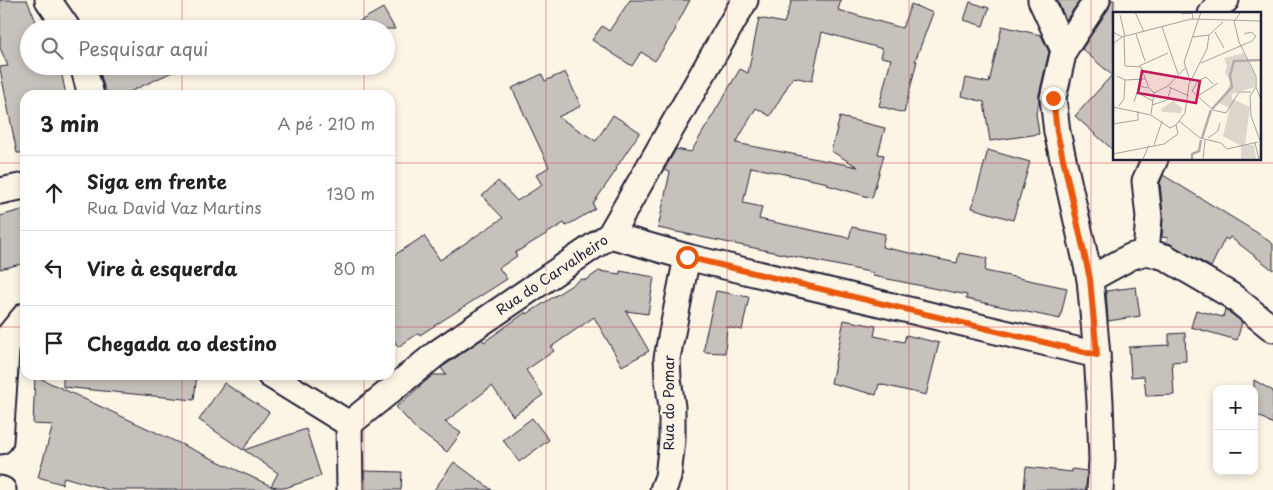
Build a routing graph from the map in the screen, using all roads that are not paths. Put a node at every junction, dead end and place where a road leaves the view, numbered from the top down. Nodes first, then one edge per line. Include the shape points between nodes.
1 (48, 0) edge
2 (744, 0) edge
3 (1041, 0) edge
4 (1097, 0) edge
5 (1226, 0) edge
6 (1212, 12) edge
7 (62, 20) edge
8 (1064, 50) junction
9 (85, 75) edge
10 (90, 90) edge
11 (1155, 160) edge
12 (20, 187) edge
13 (0, 191) edge
14 (610, 235) junction
15 (1146, 252) junction
16 (687, 257) junction
17 (1090, 279) junction
18 (20, 322) edge
19 (1272, 326) edge
20 (1097, 355) junction
21 (278, 380) edge
22 (350, 424) junction
23 (0, 440) edge
24 (350, 490) edge
25 (663, 490) edge
26 (1100, 490) edge

1 - 7 street
2 - 14 street, Rua do Carvalheiro
3 - 8 street
4 - 8 street
5 - 6 street
8 - 17 street via 1053,98 1057,132
9 - 10 street
11 - 15 street via 1145,181 1149,217
12 - 13 street
14 - 16 street
14 - 22 street, Rua do Carvalheiro via 437,353
15 - 17 street
15 - 19 street via 1165,257 1232,296
16 - 20 street
16 - 25 street, Rua do Pomar via 667,358 672,440 668,477
17 - 20 street
18 - 23 street via 7,338
20 - 26 street via 1102,460
21 - 22 street
22 - 24 street

